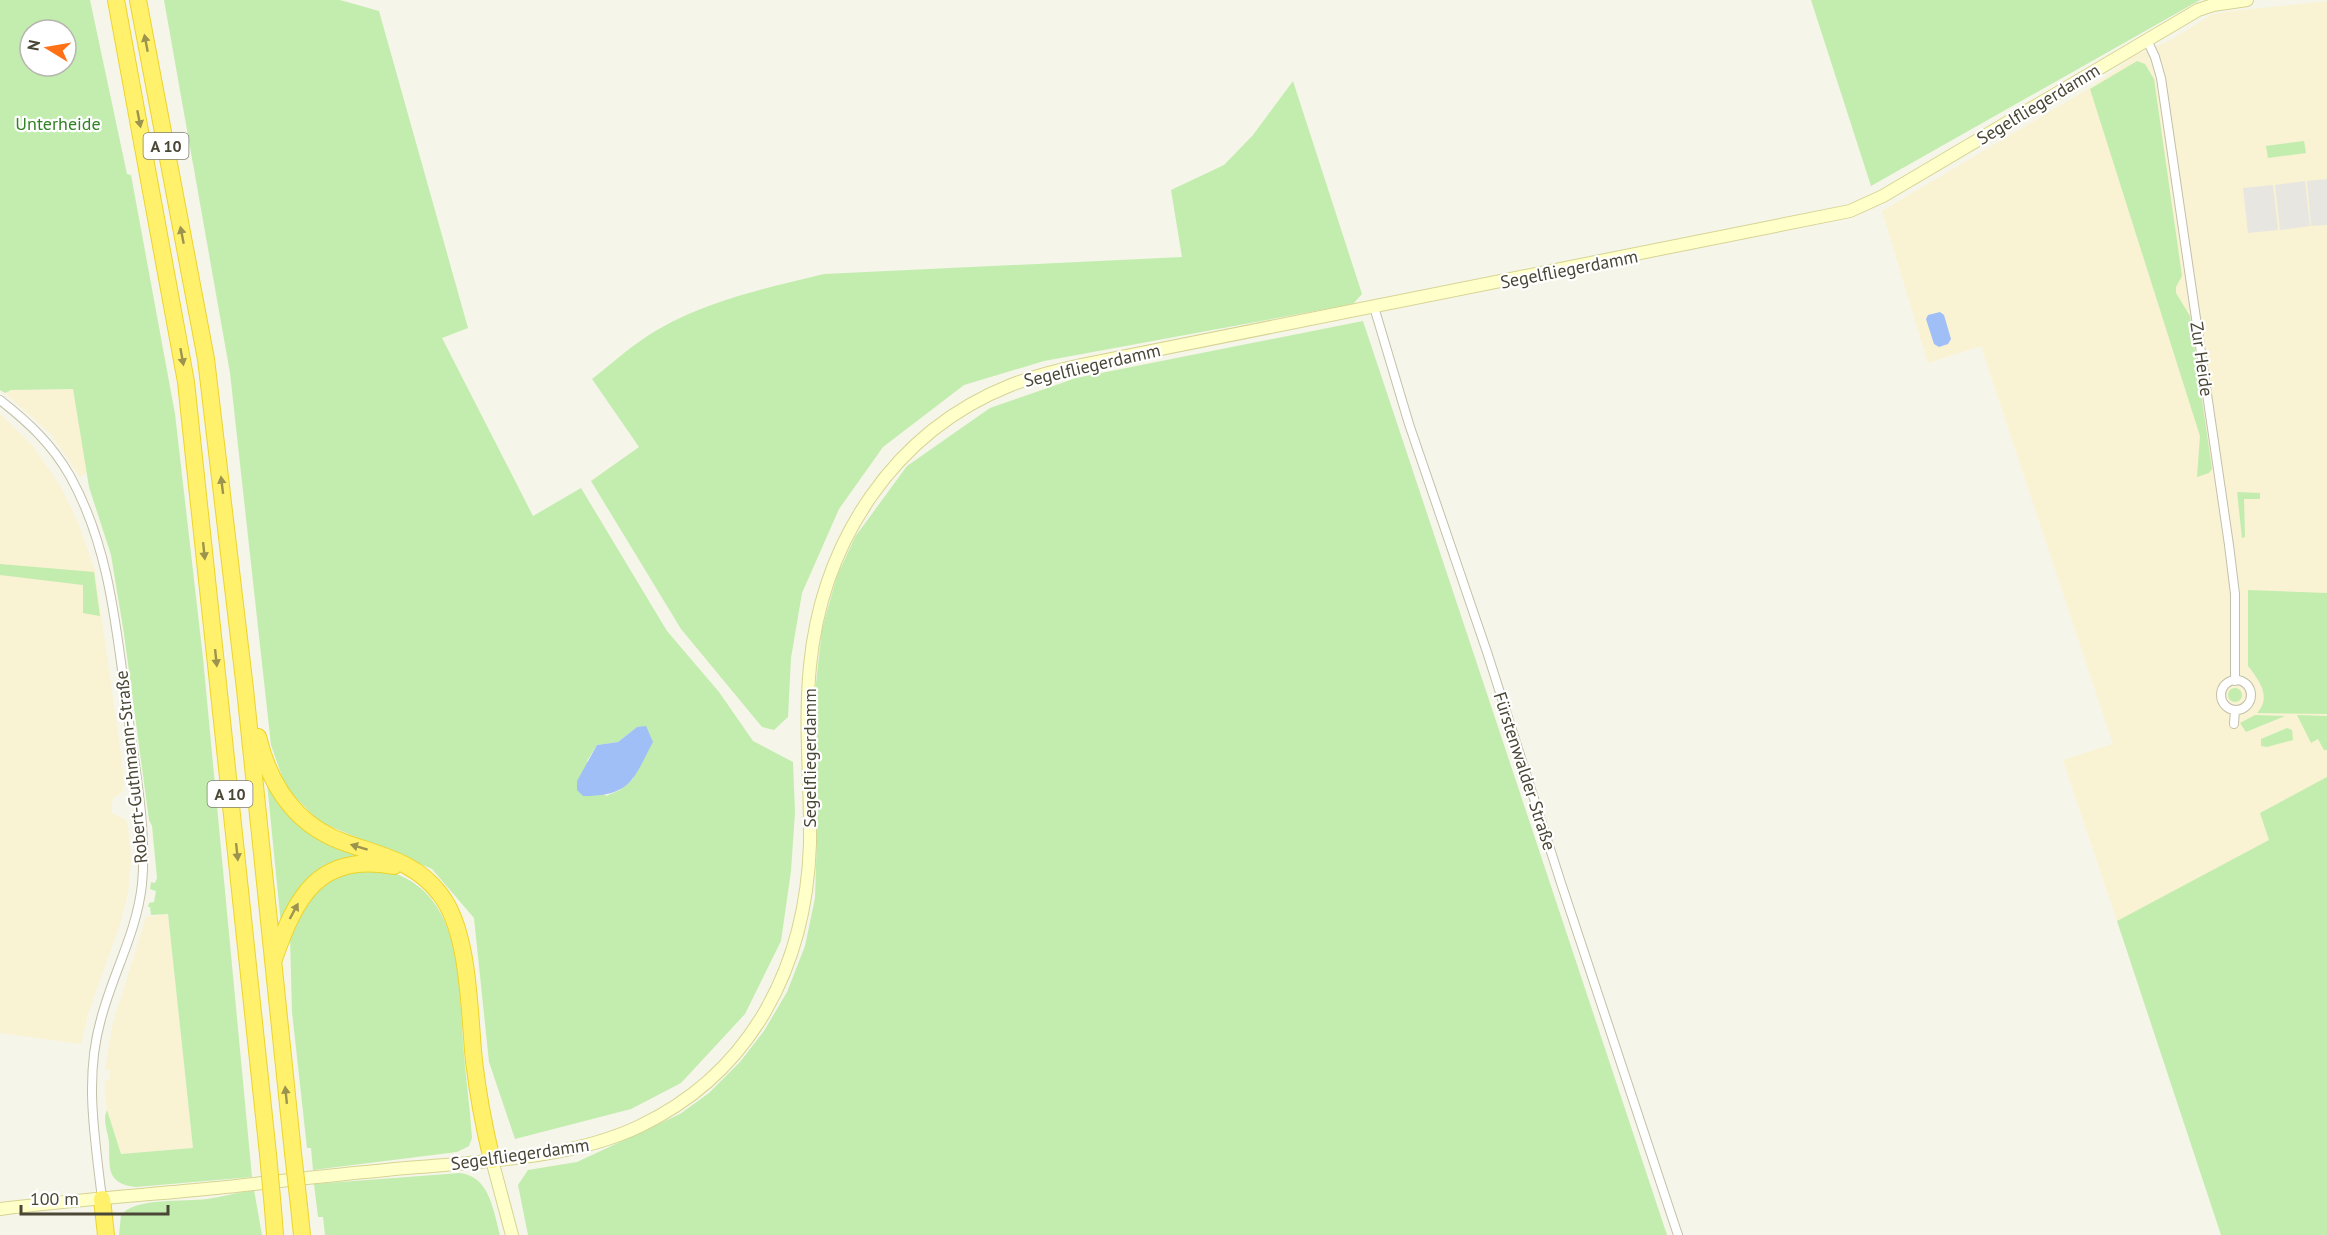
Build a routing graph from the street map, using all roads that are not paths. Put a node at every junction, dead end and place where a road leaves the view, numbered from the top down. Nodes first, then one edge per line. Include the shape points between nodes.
1 (116, 0) edge
2 (138, 0) edge
3 (2247, 0) edge
4 (2147, 40) junction
5 (1374, 307) junction
6 (0, 400) edge
7 (2235, 681) junction
8 (245, 690) junction
9 (2235, 710) junction
10 (2234, 724) dead end
11 (413, 870) junction
12 (272, 965) junction
13 (492, 1160) junction
14 (102, 1199) junction
15 (0, 1209) edge
16 (106, 1235) edge
17 (275, 1235) edge
18 (302, 1235) edge
19 (512, 1235) edge
20 (1678, 1235) edge

1 -> 17 highway, A 10, bridge via 186,382
8 -> 2 highway, A 10 via 206,359
3 - 4 street, Segelfliegerdamm via 2198,10
4 - 5 street, Segelfliegerdamm via 1850,212
4 - 7 street, Zur Heide via 2161,78 2229,545 2235,594
5 - 13 street, Segelfliegerdamm via 1044,374 1007,386 963,409 921,441 886,476 855,520 823,594 809,671 810,840 805,902 791,957 760,1021 712,1078 638,1128 579,1148
5 - 20 street, Fürstenwalder Straße via 1409,424
6 - 14 street, Robert-Guthmann-Straße via 54,451 88,515 110,591 135,767 142,845 141,896 100,1019 91,1076
7 - 9 street, Zur Heide via 2226,684 2221,695 2226,707
7 - 9 street via 2244,683 2250,696 2247,705
11 -> 8 highway via 391,857 331,837 293,809 273,782
8 - 12 highway, A 10
9 - 10 street
12 -> 11 highway via 292,912 322,877 363,863
11 - 13 highway via 440,894 459,935 480,1100
18 -> 12 highway, A 10, bridge
13 - 14 street, Segelfliegerdamm
13 - 19 street
14 - 15 street, Segelfliegerdamm
14 - 16 highway

